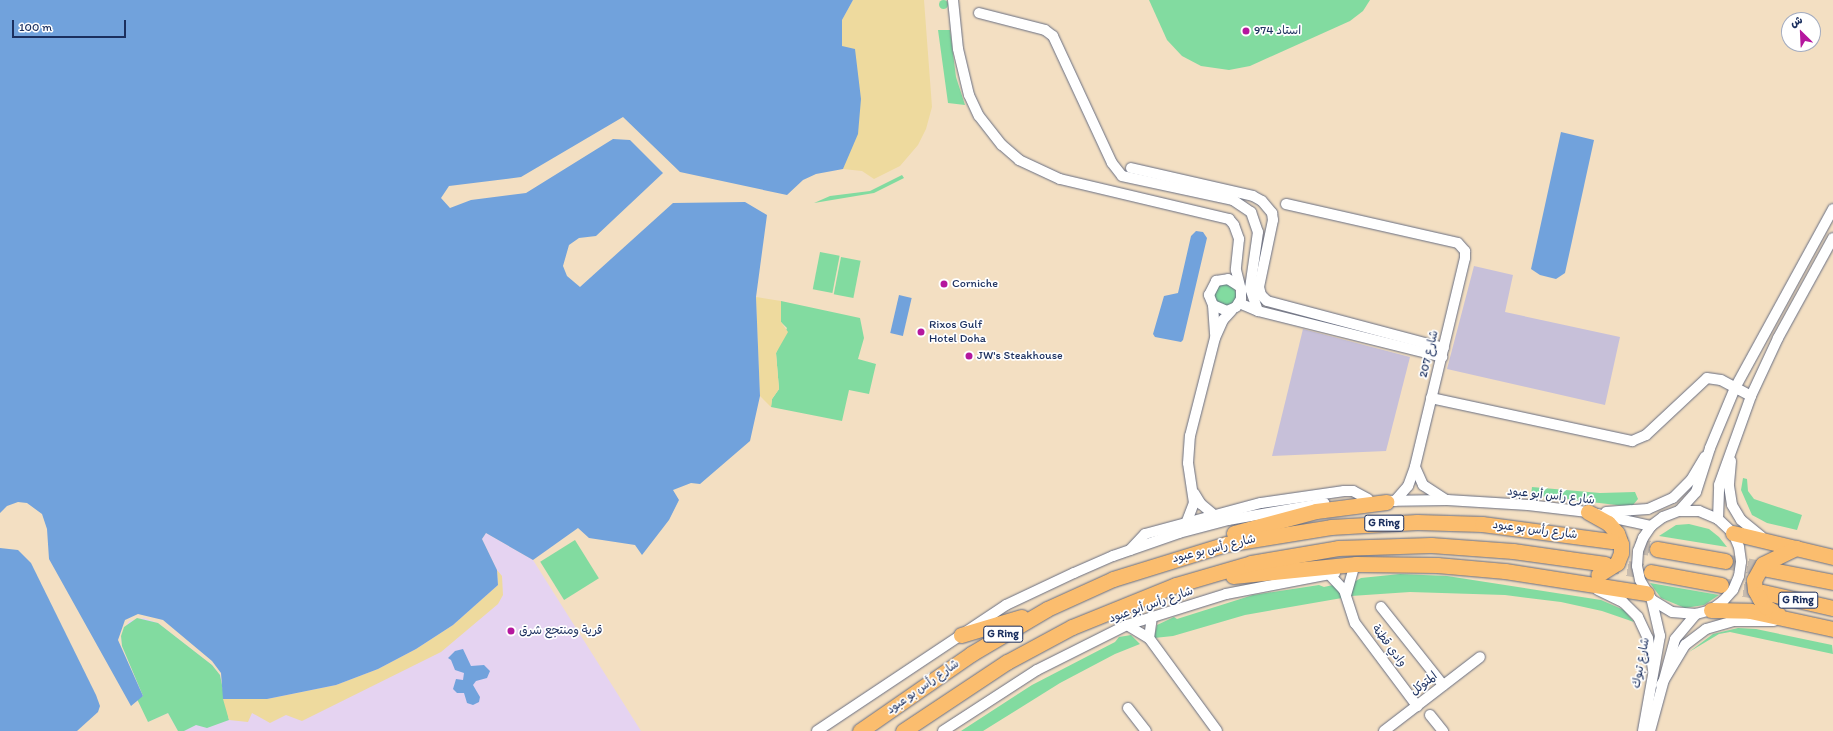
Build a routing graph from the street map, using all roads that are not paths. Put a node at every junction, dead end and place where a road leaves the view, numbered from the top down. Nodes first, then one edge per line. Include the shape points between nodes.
1 (953, 0) edge
2 (979, 13) dead end
3 (1131, 168) dead end
4 (1286, 204) dead end
5 (1833, 209) edge
6 (1833, 238) edge
7 (1236, 255) junction
8 (1221, 279) junction
9 (1240, 286) junction
10 (1252, 299) junction
11 (1238, 304) junction
12 (1213, 305) junction
13 (1258, 311) junction
14 (1215, 338) junction
15 (1443, 353) junction
16 (1735, 388) junction
17 (1751, 396) junction
18 (1431, 398) junction
19 (1710, 448) junction
20 (1732, 449) junction
21 (1416, 466) junction
22 (1194, 493) junction
23 (1368, 499) junction
24 (1447, 500) junction
25 (1390, 501) junction
26 (1679, 511) junction
27 (1588, 512) junction
28 (1212, 514) junction
29 (1718, 518) junction
30 (1187, 521) junction
31 (1651, 526) junction
32 (1733, 533) junction
33 (1612, 541) tunnel mouth
34 (1777, 543) junction
35 (1796, 548) junction
36 (1657, 549) tunnel mouth
37 (1130, 550) junction
38 (1833, 557) edge
39 (1725, 561) tunnel mouth
40 (1160, 562) junction
41 (1391, 564) junction
42 (1605, 564) tunnel mouth
43 (1767, 569) tunnel mouth
44 (1353, 570) junction
45 (1651, 572) tunnel mouth
46 (1329, 574) junction
47 (1569, 580) junction
48 (1833, 582) edge
49 (1176, 585) junction
50 (1721, 585) tunnel mouth
51 (1763, 592) tunnel mouth
52 (1649, 596) junction
53 (1346, 599) junction
54 (1381, 607) dead end
55 (1833, 608) edge
56 (1047, 609) junction
57 (1711, 610) junction
58 (1696, 614) junction
59 (1152, 616) junction
60 (1783, 616) junction
61 (1809, 623) junction
62 (1127, 625) junction
63 (1833, 629) edge
64 (961, 635) junction
65 (1149, 638) junction
66 (1480, 657) dead end
67 (1653, 671) junction
68 (1443, 685) junction
69 (1661, 685) junction
70 (1417, 706) junction
71 (1128, 708) dead end
72 (1430, 715) dead end
73 (818, 731) edge
74 (860, 731) edge
75 (903, 731) edge
76 (943, 731) edge
77 (1146, 731) edge
78 (1217, 731) edge
79 (1384, 731) edge
80 (1443, 731) edge
81 (1643, 731) edge
82 (1650, 731) edge

1 - 7 street via 958,49 969,95 979,116 1002,145 1019,160 1060,179 1229,219 1238,233
2 - 10 street via 1044,30 1053,36 1112,163 1122,176 1233,200 1251,212 1258,232 1250,282
3 - 15 street via 1257,197 1272,213 1273,225 1259,287 1261,295 1267,301
4 - 15 street, شارع 207 via 1458,243 1464,248 1465,258
5 - 16 street
6 - 17 street via 1778,338
7 - 8 street
7 - 9 street
8 - 9 street via 1228,279
8 - 12 street via 1210,290
9 - 11 street
10 - 11 street
10 - 13 street
11 - 12 street via 1222,311
11 - 13 street
11 - 14 street via 1224,320
12 - 14 street
13 - 15 street
14 - 22 street via 1189,445 1188,463
15 - 18 street, شارع 207
16 - 17 street
16 - 18 street via 1721,380 1707,378 1646,435 1632,441
16 - 19 street
17 - 20 street
18 - 21 street, شارع 207
19 - 26 street via 1696,492
19 - 27 street via 1686,485 1673,498 1660,505 1635,511
20 - 29 street via 1719,485
20 - 34 street via 1729,486 1736,514 1751,530
21 - 24 street, شارع رأس أبو عبود via 1423,485
21 - 25 street via 1407,489
22 - 28 street
22 - 30 street via 1193,508
23 - 25 street, شارع رأس أبو عبود
23 - 28 street, شارع رأس أبو عبود via 1353,491 1344,491 1267,502
23 - 37 street, شارع رأس أبو عبود via 1300,506 1228,520
24 - 25 street, شارع رأس أبو عبود
24 - 27 street, شارع رأس أبو عبود
25 - 40 highway via 1299,515 1223,537
26 - 29 street via 1699,511
26 - 31 street via 1663,517
27 - 31 street, شارع رأس أبو عبود
27 - 47 highway via 1608,524 1617,533 1622,553 1617,564 1606,572
28 - 30 street, شارع رأس أبو عبود
29 - 32 street
30 - 37 street, شارع رأس أبو عبود via 1145,534
31 - 52 street via 1643,538 1636,566
32 - 34 highway
32 - 57 street via 1742,562 1739,576 1733,590 1723,602
33 - 40 highway, شارع رأس بو عبود / G Ring via 1482,524 1390,523 1262,536
34 - 35 highway
35 - 38 highway
35 - 60 highway via 1763,564 1754,580 1755,590 1766,607
36 - 39 highway
37 - 64 street, شارع رأس أبو عبود via 1087,567 1006,606
40 - 56 highway, شارع رأس بو عبود / G Ring via 1112,579
41 - 44 street, شارع رأس أبو عبود
41 - 47 highway via 1470,567
41 - 49 highway via 1320,567
42 - 49 highway, شارع رأس بو عبود / G Ring via 1513,551 1431,545 1381,546 1291,555 1252,563
43 - 48 highway, G Ring
44 - 46 street, شارع رأس أبو عبود
44 - 53 street
45 - 50 highway
46 - 53 street, وادي قطنة via 1340,583
46 - 59 street, شارع رأس أبو عبود via 1226,594
47 - 52 highway
47 - 67 street via 1612,596 1638,616 1648,638
49 - 75 highway, شارع رأس بو عبود / G Ring via 1105,612 1042,642 968,687
51 - 55 highway, G Ring
52 - 58 street via 1672,612
52 - 67 street, شارع تبوك via 1660,636
53 - 70 street, وادي قطنة via 1355,623
54 - 68 street
56 - 64 highway
56 - 74 highway, شارع رأس بو عبود / G Ring via 971,654
57 - 58 street
57 - 60 highway via 1744,610
58 - 69 street, شارع تبوك via 1675,639
59 - 62 street, شارع رأس أبو عبود
59 - 65 street
60 - 61 highway
61 - 63 highway
61 - 69 street via 1734,621 1706,629 1681,650
62 - 65 street
62 - 76 street, شارع رأس أبو عبود via 1037,670
64 - 73 street, شارع رأس أبو عبود
65 - 78 street
66 - 68 street, المتوكل
67 - 81 street, شارع تبوك
68 - 70 street, المتوكل
69 - 82 street, شارع تبوك
70 - 79 street, المتوكل
71 - 77 street
72 - 80 street

